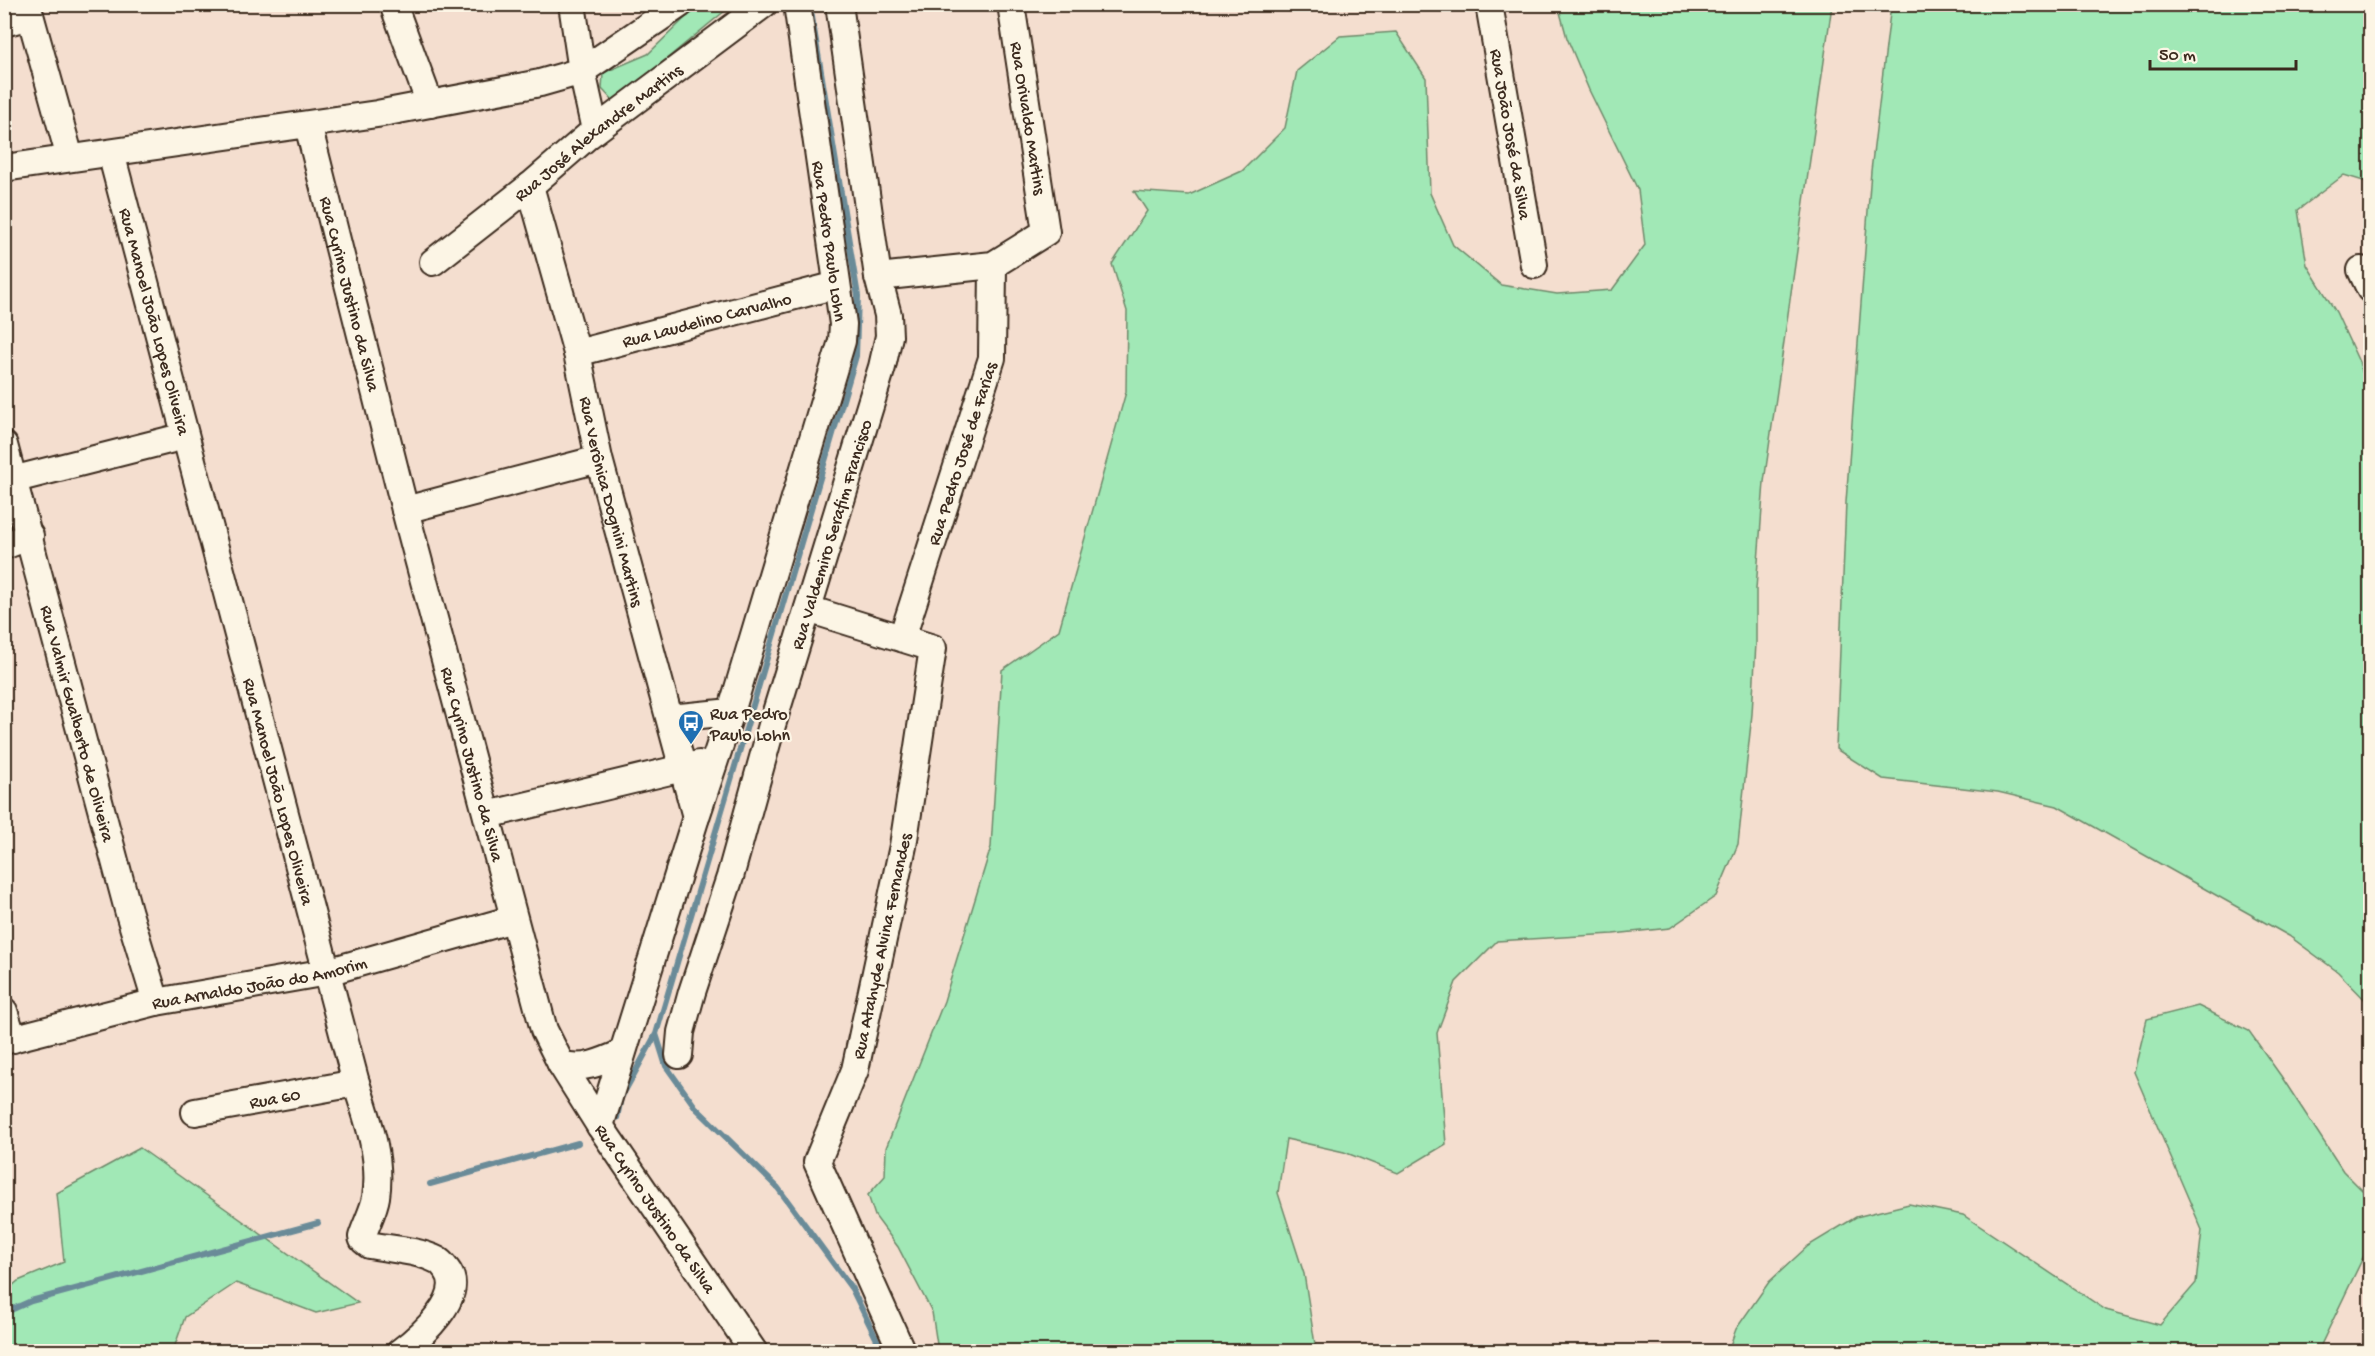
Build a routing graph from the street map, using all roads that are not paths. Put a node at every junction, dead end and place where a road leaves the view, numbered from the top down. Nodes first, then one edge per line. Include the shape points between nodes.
1 (393, 4) edge
2 (572, 4) edge
3 (680, 4) edge
4 (764, 4) edge
5 (797, 4) edge
6 (839, 4) edge
7 (1011, 4) edge
8 (1489, 4) edge
9 (29, 10) edge
10 (4, 23) edge
11 (582, 71) junction
12 (430, 104) junction
13 (308, 125) junction
14 (595, 130) junction
15 (111, 153) junction
16 (70, 158) junction
17 (4, 168) edge
18 (530, 186) junction
19 (433, 262) dead end
20 (993, 265) junction
21 (1534, 265) dead end
22 (878, 277) junction
23 (837, 285) junction
24 (577, 352) junction
25 (185, 436) junction
26 (4, 445) edge
27 (599, 459) junction
28 (9, 480) edge
29 (405, 510) junction
30 (30, 536) junction
31 (4, 546) edge
32 (808, 609) junction
33 (902, 638) junction
34 (731, 712) junction
35 (670, 718) junction
36 (715, 760) junction
37 (682, 768) junction
38 (487, 815) junction
39 (696, 817) junction
40 (513, 919) junction
41 (327, 972) junction
42 (156, 1002) junction
43 (4, 1011) edge
44 (9, 1040) edge
45 (622, 1053) junction
46 (679, 1055) dead end
47 (561, 1064) junction
48 (356, 1083) junction
49 (195, 1112) dead end
50 (600, 1126) junction
51 (400, 1352) edge
52 (754, 1352) edge
53 (902, 1352) edge

1 - 12 street
2 - 11 street
3 - 11 street
4 - 14 street, Rua José Alexandre Martins
5 - 23 street, Rua Pedro Paulo Lohn
6 - 22 street, Rua Valdemiro Serafim Francisco
7 - 20 street, Rua Orivaldo Martins via 1046,231
8 - 21 street, Rua João José da Silva
9 - 10 street
9 - 16 street
11 - 12 street
11 - 14 street
12 - 13 street
13 - 15 street
13 - 29 street, Rua Cyrino Justino da Silva
14 - 18 street, Rua José Alexandre Martins
15 - 16 street
15 - 25 street, Rua Manoel João Lopes Oliveira
16 - 17 street
18 - 19 street, Rua José Alexandre Martins
18 - 24 street, Rua Verônica Dognini Martins
20 - 22 street
20 - 33 street, Rua Pedro José de Farias via 992,358
22 - 32 street, Rua Valdemiro Serafim Francisco via 889,336
23 - 24 street, Rua Laudelino Carvalho
23 - 34 street, Rua Pedro Paulo Lohn via 842,341
24 - 27 street, Rua Verônica Dognini Martins
25 - 28 street
25 - 41 street, Rua Manoel João Lopes Oliveira
26 - 28 street, Rua Valmir Gualberto de Oliveira
27 - 29 street
27 - 35 street, Rua Verônica Dognini Martins
28 - 30 street, Rua Valmir Gualberto de Oliveira
29 - 38 street, Rua Cyrino Justino da Silva
30 - 31 street
30 - 42 street, Rua Valmir Gualberto de Oliveira via 128,910
32 - 33 street, Rua Atahyde Alvina Fernandes
32 - 46 street, Rua Valdemiro Serafim Francisco via 684,1022
33 - 53 street, Rua Atahyde Alvina Fernandes via 933,648 903,846 855,1070 817,1162
34 - 35 street
34 - 36 street, Rua Pedro Paulo Lohn
35 - 37 street, Rua Verônica Dognini Martins
36 - 37 street
36 - 39 street, Rua Pedro Paulo Lohn
37 - 38 street
37 - 39 street, Rua Verônica Dognini Martins
38 - 40 street, Rua Cyrino Justino da Silva
39 - 45 street, Rua Pedro Paulo Lohn
40 - 41 street, Rua Arnaldo João do Amorim
40 - 47 street, Rua Cyrino Justino da Silva via 541,1022
41 - 42 street, Rua Arnaldo João do Amorim
41 - 48 street, Rua Manoel João Lopes Oliveira
42 - 44 street, Rua Arnaldo João do Amorim
43 - 44 street
45 - 47 street via 592,1065
45 - 50 street, Rua Pedro Paulo Lohn
47 - 50 street, Rua Cyrino Justino da Silva
48 - 49 street, Rua 60
48 - 51 street, Rua Manoel João Lopes Oliveira via 370,1125 378,1179 376,1200 363,1240 369,1245 439,1261 449,1273 452,1286 446,1305 418,1339
50 - 52 street, Rua Cyrino Justino da Silva

